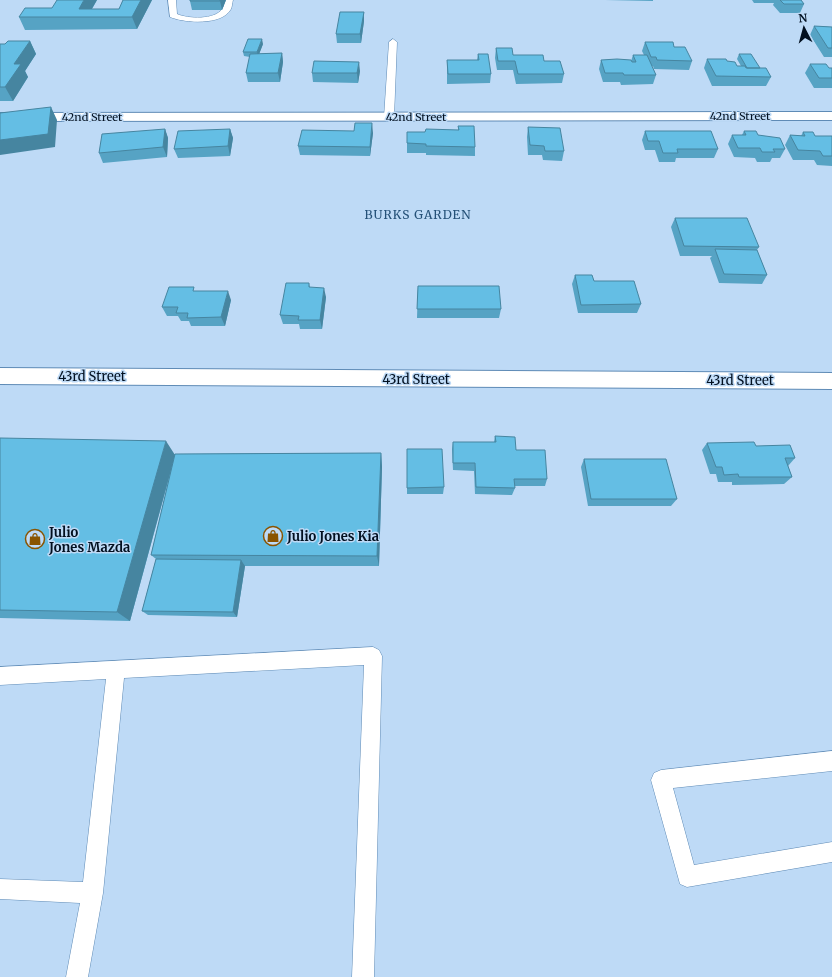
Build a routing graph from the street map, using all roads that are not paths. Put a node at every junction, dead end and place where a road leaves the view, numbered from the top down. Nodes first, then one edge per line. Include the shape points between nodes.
1 (172, 0) edge
2 (229, 0) edge
3 (393, 42) dead end
4 (389, 116) junction
5 (832, 116) edge
6 (0, 117) edge
7 (0, 376) edge
8 (832, 381) edge
9 (116, 670) junction
10 (0, 676) edge
11 (832, 761) edge
12 (832, 852) edge
13 (0, 889) edge
14 (92, 893) junction
15 (77, 977) edge
16 (363, 977) edge

1 - 2 lane via 173,15 182,19 208,19 221,15 227,9
3 - 4 lane
4 - 5 street, 42nd Street
4 - 6 street, 42nd Street
7 - 8 street, 43rd Street
9 - 10 lane
9 - 14 lane
9 - 16 lane via 373,656
11 - 12 lane via 661,780 687,877
13 - 14 lane
14 - 15 lane

